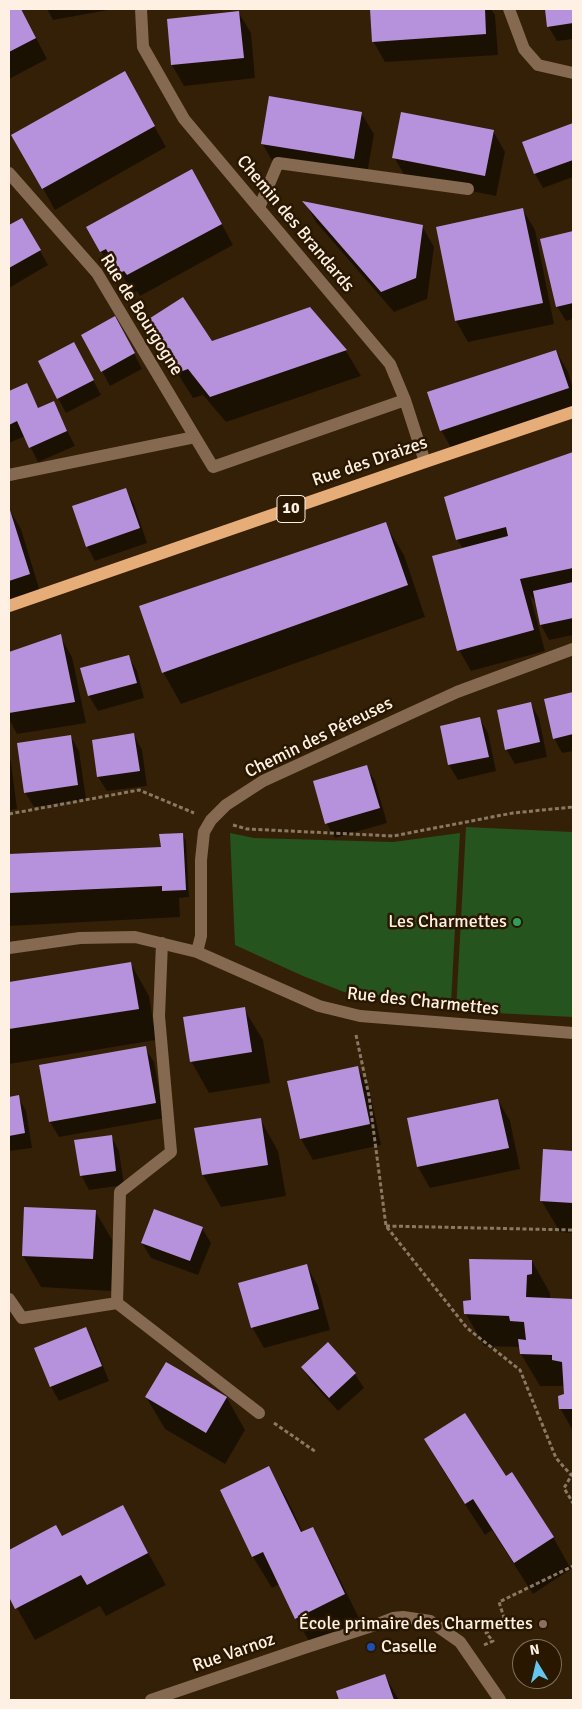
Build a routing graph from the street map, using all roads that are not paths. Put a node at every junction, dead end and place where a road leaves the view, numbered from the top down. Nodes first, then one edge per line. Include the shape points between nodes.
1 (141, 9) edge
2 (509, 9) edge
3 (573, 73) edge
4 (9, 173) edge
5 (468, 189) dead end
6 (259, 208) junction
7 (405, 400) junction
8 (573, 412) edge
9 (195, 437) junction
10 (425, 462) junction
11 (9, 475) edge
12 (9, 606) edge
13 (573, 649) edge
14 (162, 943) junction
15 (9, 948) edge
16 (197, 952) junction
17 (573, 1033) edge
18 (9, 1299) edge
19 (117, 1302) junction
20 (259, 1413) road end
21 (151, 1700) edge
22 (500, 1700) edge

1 - 6 street, Chemin des Brandards via 142,47 184,119
2 - 3 street via 524,49 538,65
4 - 9 street, Rue de Bourgogne via 97,272
5 - 6 street via 278,163
6 - 7 street, Chemin des Brandards via 390,364
7 - 9 street, Rue de Bourgogne via 213,467
7 - 10 street, Chemin des Brandards
8 - 10 main road, Rue des Draizes / 10
9 - 11 street
10 - 12 main road, Rue des Draizes / 10
13 - 16 street, Chemin des Péreuses via 457,692 263,781 226,805 204,832 201,936
14 - 15 street, Rue des Charmettes via 135,937 80,938
14 - 16 street, Rue des Charmettes
14 - 19 street via 159,1016 171,1152 120,1192
16 - 17 street, Rue des Charmettes via 319,1006 360,1016
18 - 19 street via 22,1318
19 - 20 street
21 - 22 street, Rue Varnoz via 402,1617 430,1621 460,1642

